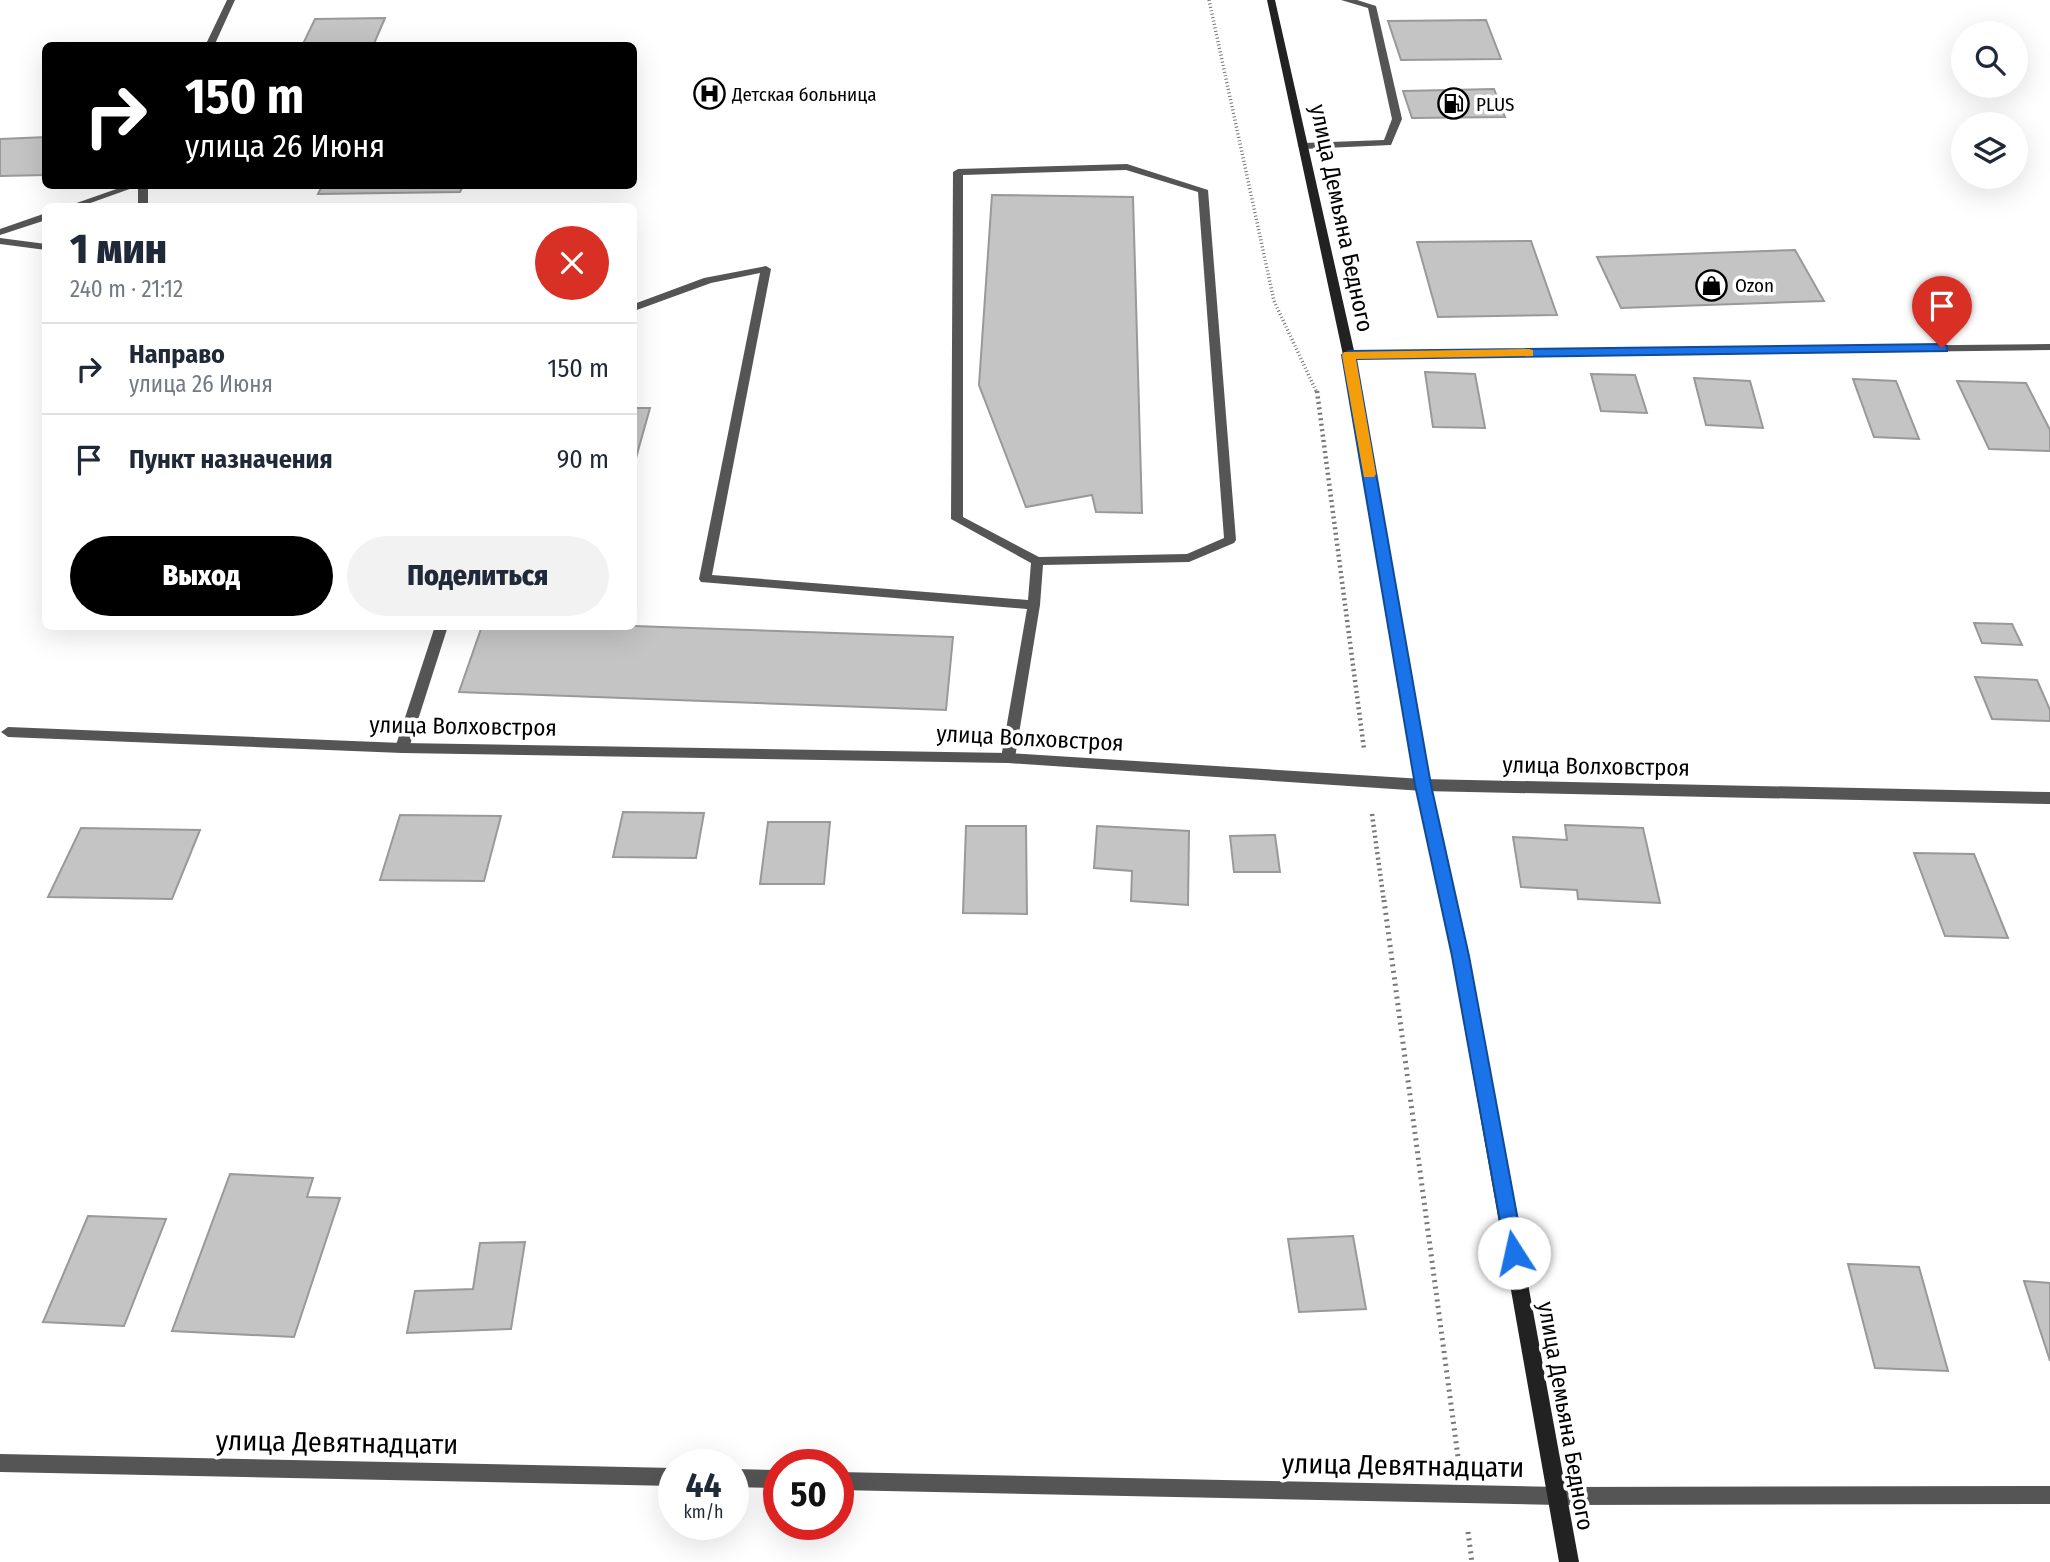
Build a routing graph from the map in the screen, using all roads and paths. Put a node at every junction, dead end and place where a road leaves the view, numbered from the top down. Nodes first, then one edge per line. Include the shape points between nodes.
1 (231, 0) edge
2 (1271, 0) edge
3 (1345, 0) edge
4 (211, 42) edge
5 (1303, 146) junction
6 (124, 189) edge
7 (82, 203) edge
8 (42, 217) edge
9 (0, 232) edge
10 (0, 241) edge
11 (42, 246) edge
12 (637, 307) edge
13 (2050, 347) edge
14 (1349, 355) junction
15 (1037, 561) junction
16 (1034, 605) junction
17 (441, 630) edge
18 (8, 732) dead end
19 (402, 748) junction
20 (1008, 758) junction
21 (1423, 785) junction
22 (2050, 798) edge
23 (0, 1463) edge
24 (658, 1477) edge
25 (854, 1480) edge
26 (2050, 1495) edge
27 (1559, 1496) junction
28 (1569, 1562) edge

1 - 4 street
2 - 5 main road, улица Демьяна Бедного
3 - 5 street via 1372,6 1397,118 1388,143
5 - 14 main road, улица Демьяна Бедного
6 - 7 street
8 - 9 street
10 - 11 street
12 - 16 street via 708,280 766,269 705,579
13 - 14 street
14 - 21 main road, улица Демьяна Бедного
15 - 15 street via 1189,558 1230,540 1203,190 1127,167 958,172 957,519
15 - 16 street
16 - 20 street
17 - 19 street
18 - 19 street, улица Волховстроя
19 - 20 street, улица Волховстроя
20 - 21 street, улица Волховстроя
21 - 22 street, улица Волховстроя
21 - 27 main road, улица Демьяна Бедного via 1460,956
23 - 24 street, улица Девятнадцати
25 - 27 street, улица Девятнадцати
26 - 27 street, улица Девятнадцати
27 - 28 main road, улица Демьяна Бедного

